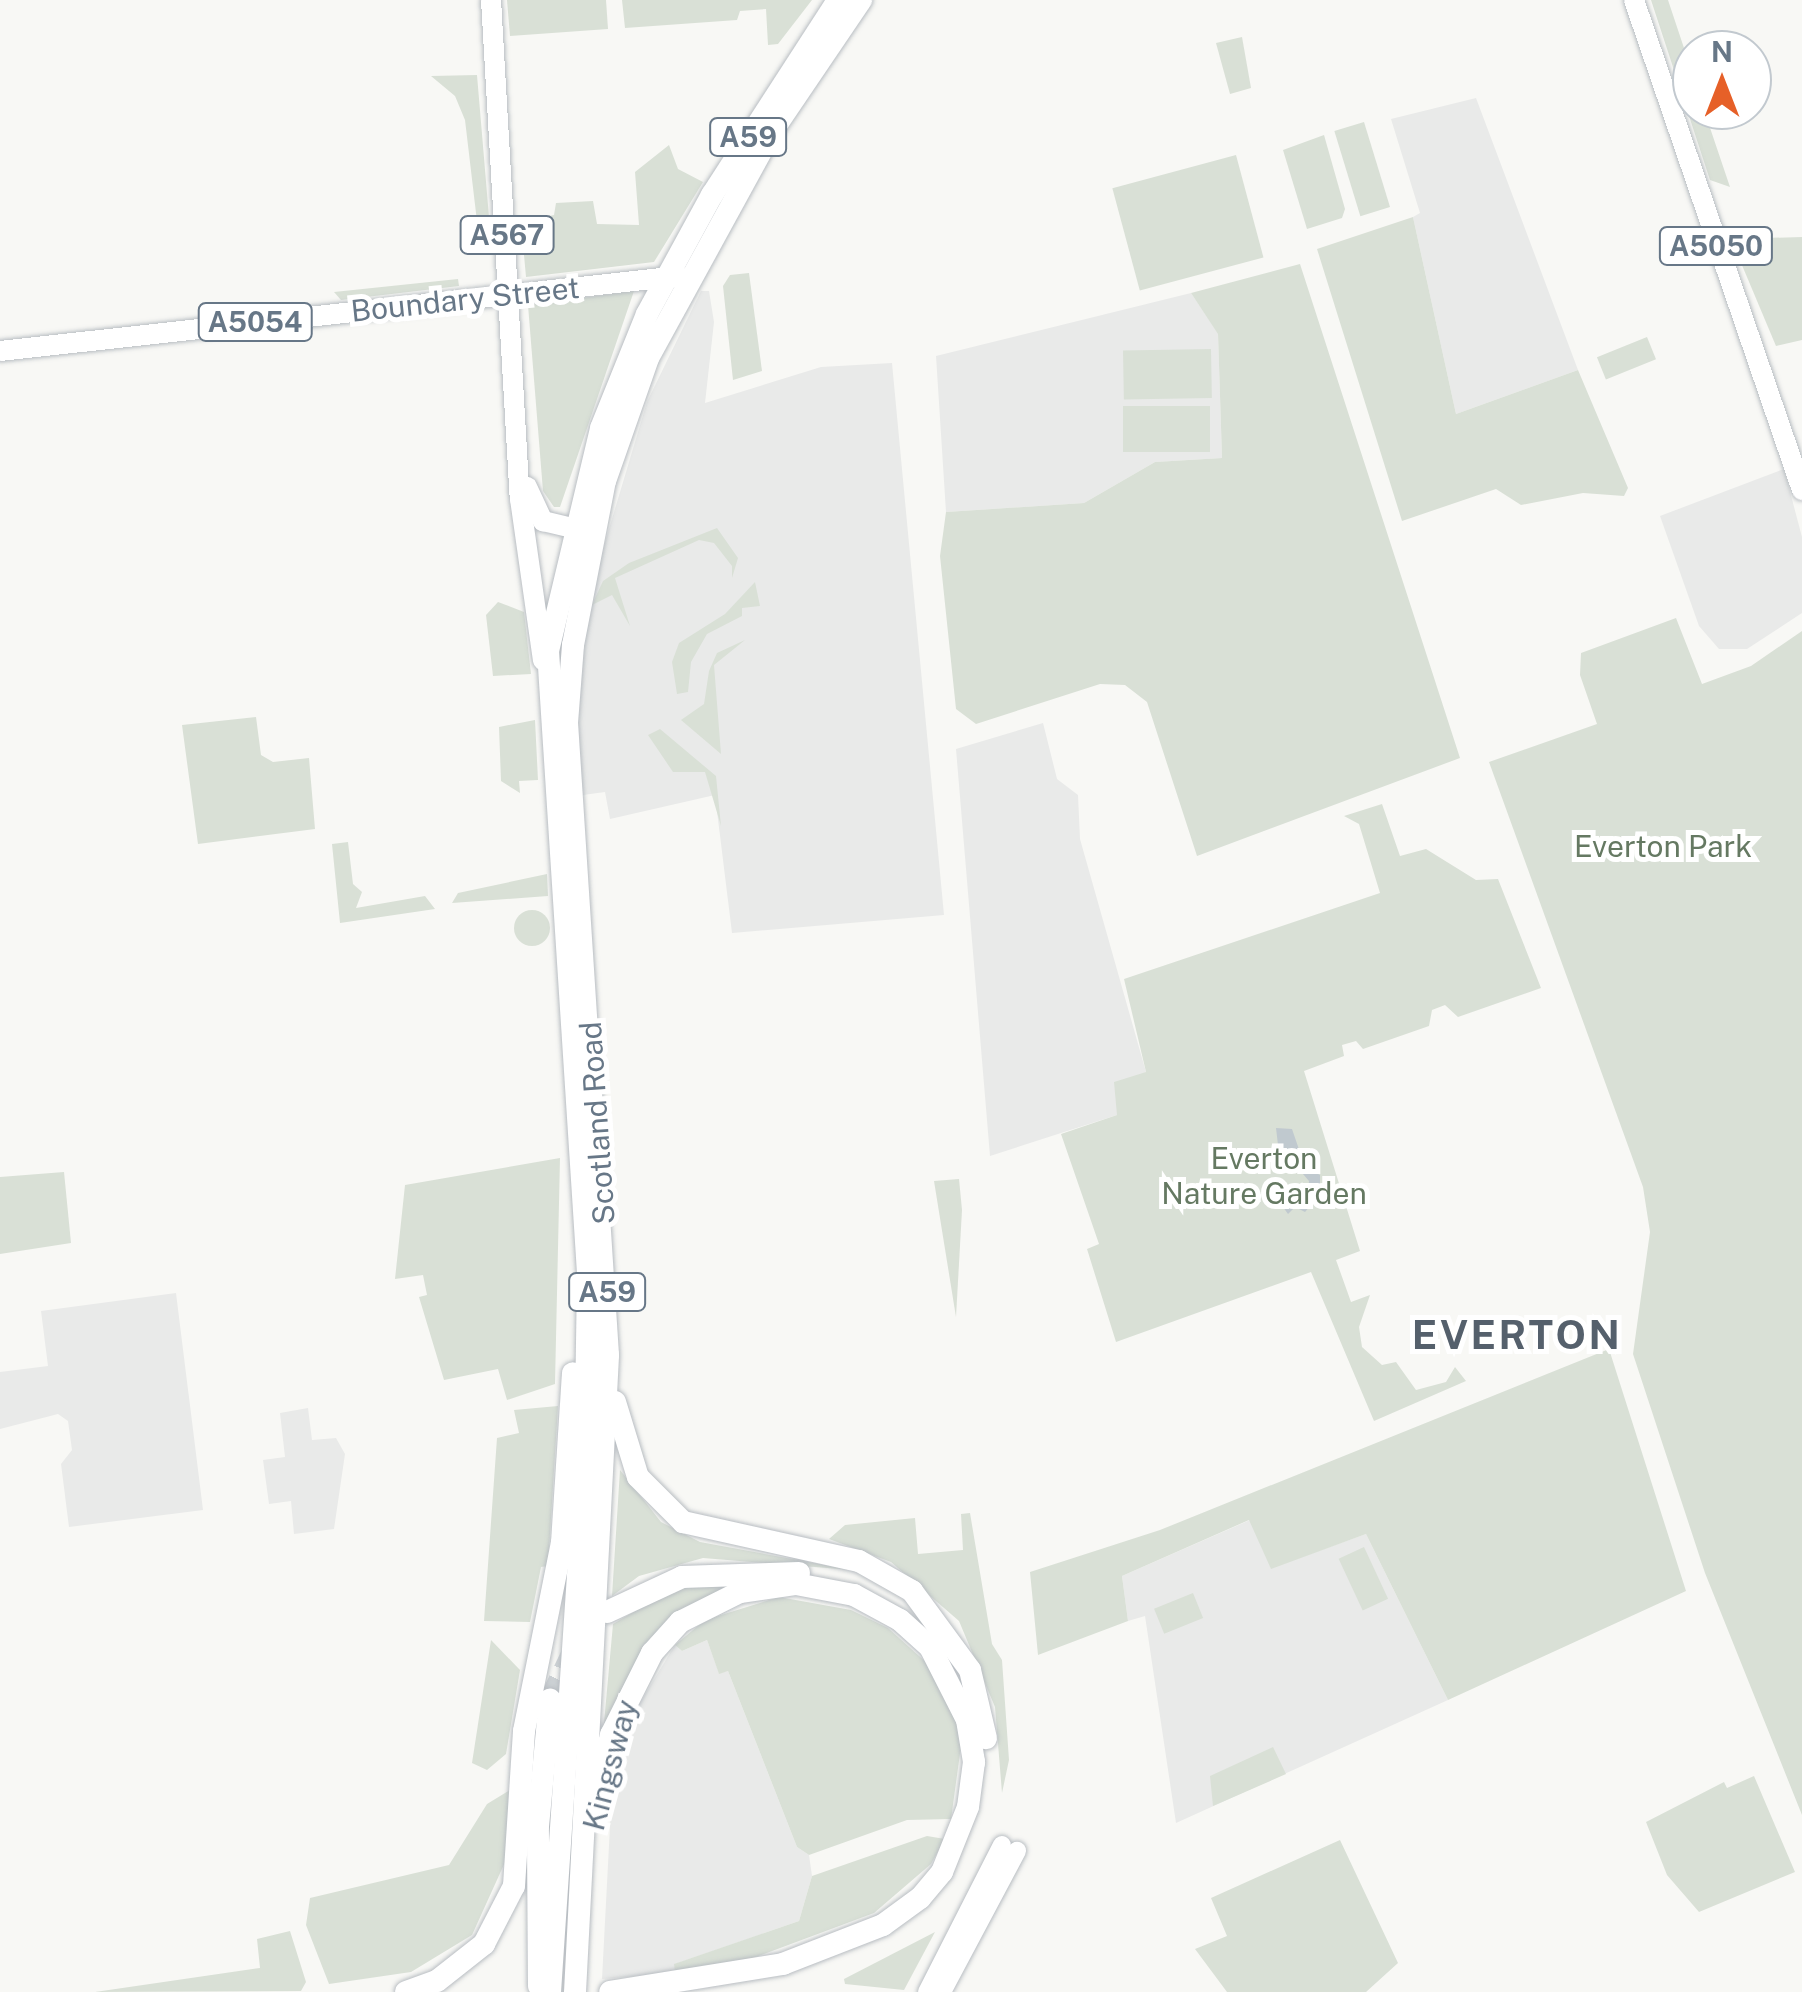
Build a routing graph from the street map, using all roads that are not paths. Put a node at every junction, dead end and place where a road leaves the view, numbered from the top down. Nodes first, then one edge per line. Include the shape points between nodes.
1 (491, 0) edge
2 (838, 0) edge
3 (862, 0) edge
4 (1634, 0) edge
5 (692, 274) junction
6 (665, 278) junction
7 (511, 294) junction
8 (0, 352) edge
9 (522, 471) junction
10 (1802, 490) edge
11 (521, 513) junction
12 (583, 538) junction
13 (546, 678) junction
14 (588, 1273) junction
15 (608, 1355) junction
16 (607, 1612) dead end
17 (550, 1700) tunnel mouth
18 (982, 1716) junction
19 (579, 1903) junction
20 (575, 1989) edge
21 (545, 1990) edge
22 (406, 1992) edge
23 (610, 1992) edge
24 (726, 1992) edge
25 (927, 1992) edge
26 (942, 1992) edge

1 - 7 main road, A567
2 - 6 highway, A59
3 - 5 highway, A59 via 773,130
4 - 10 main road, A5050
5 - 6 main road, Boundary Street / A5054
5 - 12 highway, Scotland Road / A59 via 624,420
6 - 7 main road, Boundary Street / A5054
6 - 12 highway, Scotland Road / A59 via 601,428
7 - 8 main road, Boundary Street / A5054
7 - 9 main road, A567
9 - 11 main road, A567
9 - 12 main road, A567 via 538,515
11 - 12 main road via 534,531
11 - 13 main road, A567
12 - 13 highway, Scotland Road / A59
12 - 15 highway, Scotland Road / A59 via 567,723
13 - 14 highway, Scotland Road / A59
14 - 21 highway, Scotland Road / A59 via 584,1485
14 - 22 highway via 578,1300 560,1558 524,1731 514,1886 484,1944 436,1981
15 - 18 highway via 628,1454 658,1502 712,1534 844,1556 912,1591 950,1634
15 - 19 highway, Scotland Road / A59
16 - 18 highway via 682,1577 830,1576 906,1608 941,1640
17 - 21 highway via 538,1826
18 - 24 highway via 990,1760 983,1814 966,1860 932,1904 858,1954
19 - 20 highway, Scotland Road / A59
19 - 23 highway, Kingsway via 604,1765 629,1688 680,1622 709,1605 796,1584 854,1595 900,1620 954,1685 974,1762 968,1808 947,1862 920,1898 883,1925 783,1964
25 - 26 main road via 1010,1848

